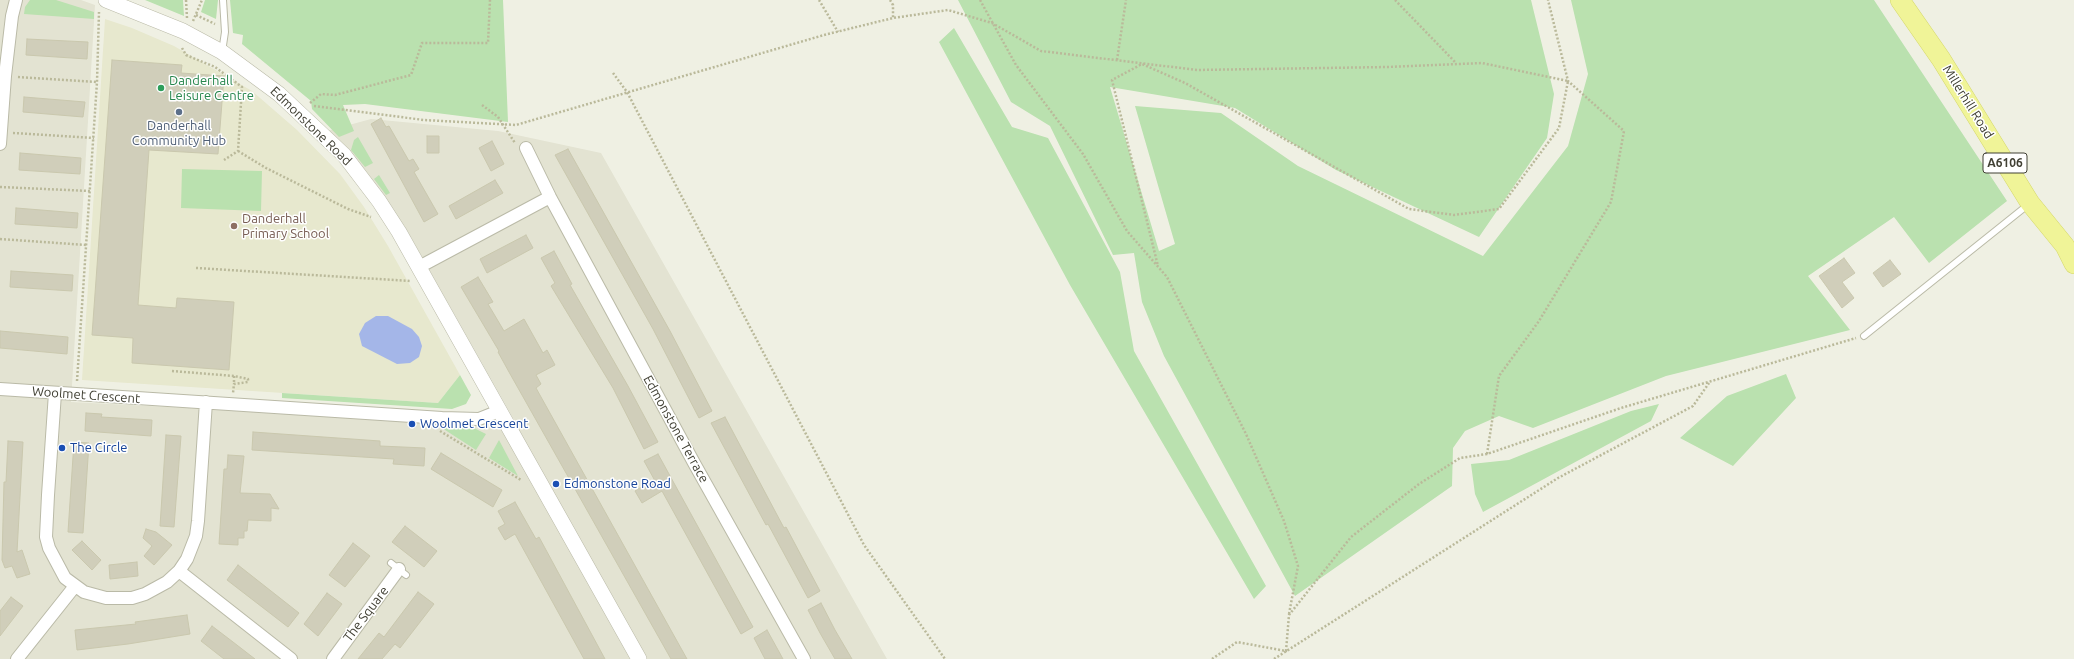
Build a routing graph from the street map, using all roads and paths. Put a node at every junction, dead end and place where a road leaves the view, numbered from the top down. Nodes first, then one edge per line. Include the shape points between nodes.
1 (16, 0) edge
2 (202, 0) edge
3 (222, 0) edge
4 (490, 0) edge
5 (819, 0) edge
6 (890, 0) edge
7 (980, 0) edge
8 (1126, 0) edge
9 (1395, 0) edge
10 (1548, 0) edge
11 (1900, 0) edge
12 (102, 4) edge
13 (893, 18) junction
14 (992, 23) junction
15 (185, 25) junction
16 (838, 32) junction
17 (222, 52) junction
18 (1116, 60) junction
19 (1142, 64) junction
20 (1456, 64) junction
21 (614, 73) dead end
22 (5, 76) junction
23 (1568, 80) junction
24 (98, 82) junction
25 (627, 92) junction
26 (482, 104) dead end
27 (502, 125) junction
28 (0, 138) edge
29 (94, 138) junction
30 (526, 148) joint
31 (238, 150) junction
32 (224, 160) dead end
33 (0, 186) edge
34 (90, 191) junction
35 (550, 196) junction
36 (2030, 203) junction
37 (395, 226) junction
38 (0, 239) edge
39 (2070, 244) edge
40 (86, 245) junction
41 (2074, 264) edge
42 (1158, 266) junction
43 (419, 267) junction
44 (196, 268) dead end
45 (427, 282) junction
46 (1864, 336) joint
47 (172, 371) dead end
48 (234, 376) junction
49 (1709, 382) junction
50 (234, 384) junction
51 (0, 389) edge
52 (55, 393) junction
53 (76, 395) junction
54 (206, 402) junction
55 (233, 403) junction
56 (500, 411) junction
57 (436, 417) junction
58 (1487, 454) junction
59 (537, 479) junction
60 (399, 569) dead end
61 (179, 571) junction
62 (75, 586) junction
63 (1289, 615) junction
64 (1286, 651) junction
65 (17, 659) edge
66 (291, 659) edge
67 (332, 659) edge
68 (638, 659) edge
69 (804, 659) edge
70 (945, 659) edge
71 (1212, 659) edge
72 (1274, 659) edge

1 - 22 street
2 - 15 path via 193,21
3 - 17 lane via 225,32
4 - 27 path via 488,43 422,43 411,75 335,95 321,94 308,105 424,120
5 - 16 path
6 - 13 path via 893,5
7 - 14 path
8 - 18 path
9 - 20 path
10 - 23 path
11 - 36 main road, Millerhill Road / A6106 via 1941,58
12 - 15 street, Edmonstone Road
12 - 24 path
13 - 14 path via 948,10
13 - 16 path
14 - 18 path via 1041,51
14 - 42 path via 1016,66 1082,154 1126,231
15 - 17 street, Edmonstone Road
15 - 31 path via 180,44 186,55 215,67 242,88
16 - 25 path
17 - 37 street, Edmonstone Road via 279,94 344,155 376,196
18 - 19 path
19 - 20 path via 1196,70
19 - 23 path via 1185,82 1409,209 1454,215 1498,209 1559,128
19 - 42 path via 1112,80
20 - 23 path via 1482,62
21 - 25 path
22 - 24 path
22 - 28 street
23 - 58 path via 1624,131 1611,202 1539,321 1499,376
24 - 29 path
25 - 27 path via 516,125
25 - 70 path via 864,545
26 - 27 path via 498,117
27 - 30 path via 513,142
28 - 29 path
29 - 34 path
30 - 35 street, Edmonstone Terrace
31 - 32 path
31 - 37 path via 266,168 348,209
33 - 34 path
34 - 40 path
35 - 43 street
35 - 69 street, Edmonstone Terrace via 694,463
36 - 39 main road, Millerhill Road / A6106
36 - 46 lane
37 - 43 street, Edmonstone Road
38 - 40 path
39 - 41 main road, Millerhill Road / A6106
40 - 53 path
42 - 63 path via 1167,277 1246,434 1284,521 1298,566
43 - 45 street, Edmonstone Road
44 - 45 path
45 - 56 street, Edmonstone Road
46 - 49 path
47 - 48 path
48 - 50 path
48 - 50 path via 248,379 248,382
49 - 58 path via 1621,408
49 - 64 path via 1693,406 1558,478
50 - 55 path
51 - 52 street, Woolmet Crescent
52 - 53 street, Woolmet Crescent
52 - 62 street via 46,538 53,558 65,578
53 - 54 street, Woolmet Crescent
54 - 55 street, Woolmet Crescent
54 - 61 street via 196,536
55 - 57 street, Woolmet Crescent
56 - 57 street, Woolmet Crescent via 480,419
56 - 59 street, Edmonstone Road
57 - 59 path via 440,431 446,435 522,481
58 - 63 path via 1460,458 1419,484 1351,537
59 - 68 street, Edmonstone Road
60 - 67 street, The Square
61 - 62 street via 167,582 132,598 106,598 84,592
61 - 66 street
62 - 65 street
63 - 64 path
64 - 71 path via 1237,642
64 - 72 path

